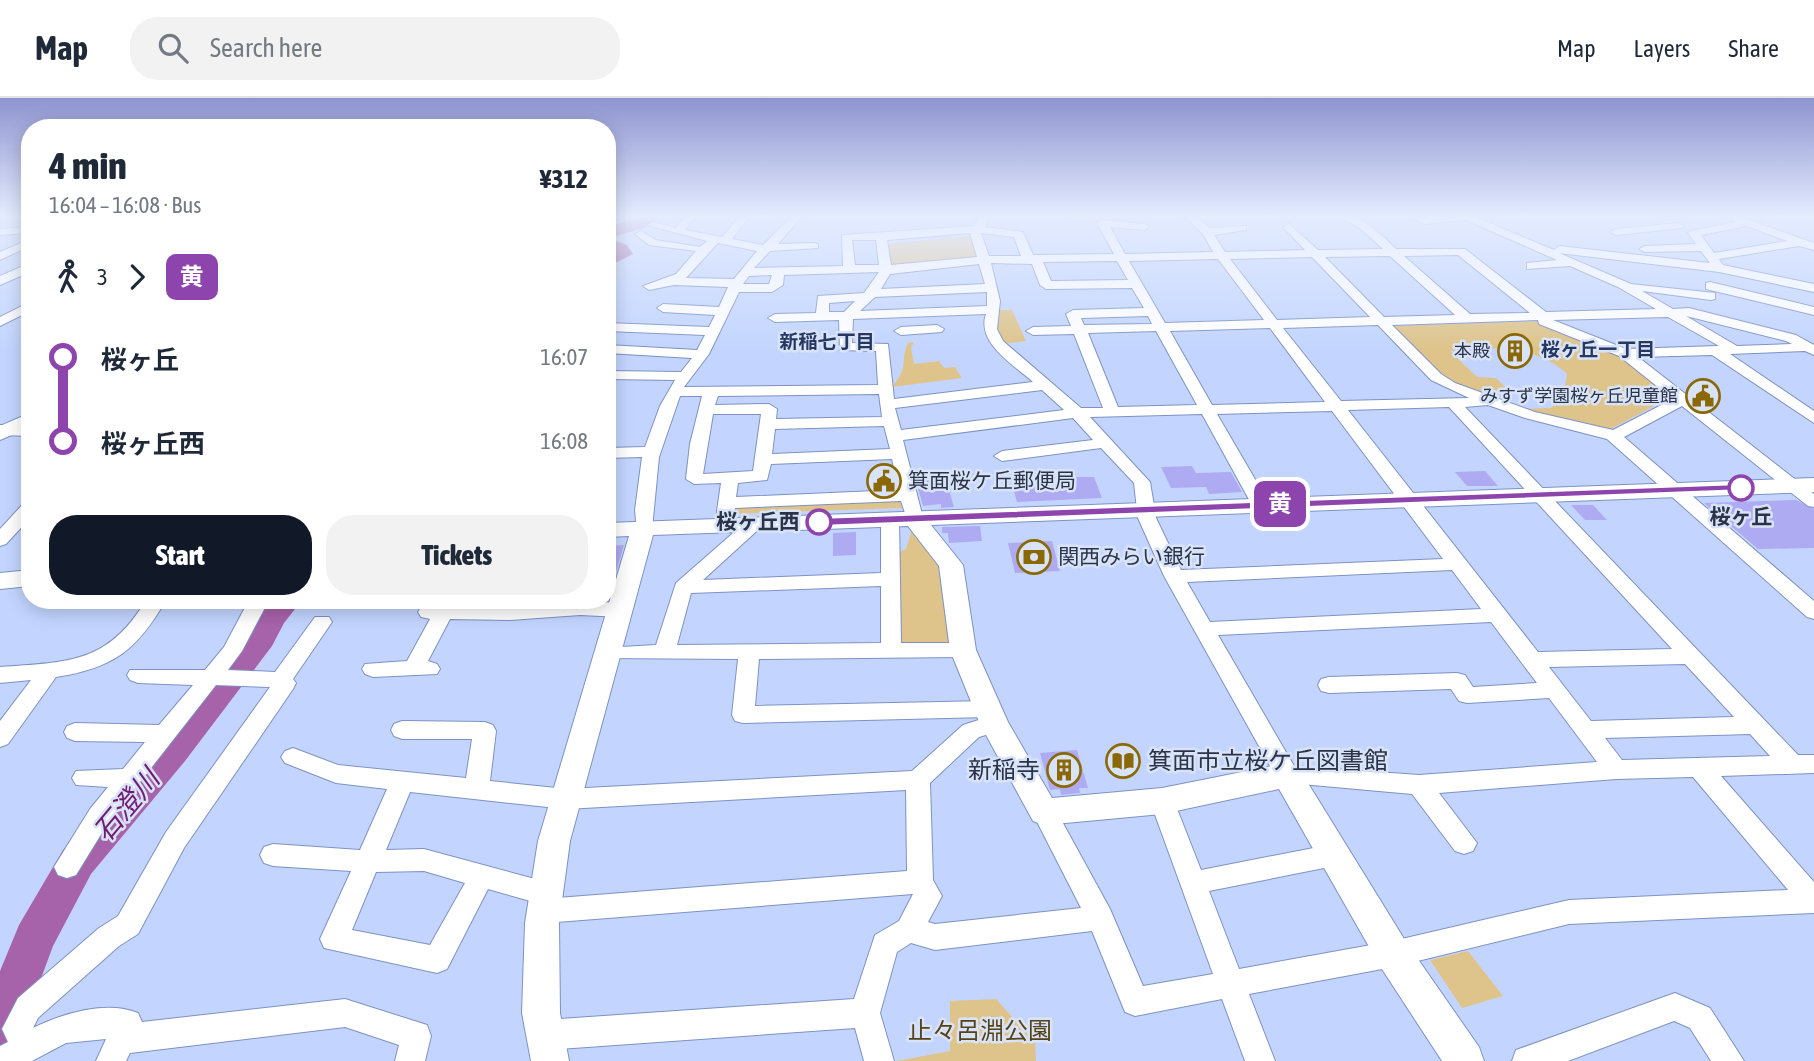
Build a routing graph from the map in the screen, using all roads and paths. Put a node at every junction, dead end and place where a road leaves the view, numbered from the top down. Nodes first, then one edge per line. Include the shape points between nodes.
1 (694, 260) edge
2 (757, 260) edge
3 (848, 260) edge
4 (885, 260) edge
5 (1080, 260) edge
6 (1123, 260) edge
7 (1224, 260) edge
8 (1320, 260) edge
9 (1401, 260) edge
10 (1472, 260) edge
11 (1571, 260) edge
12 (1631, 260) edge
13 (1677, 260) edge
14 (1705, 260) edge
15 (1744, 260) edge
16 (985, 261) junction
17 (1033, 261) junction
18 (1576, 262) junction
19 (0, 263) edge
20 (21, 265) edge
21 (1531, 266) dead end
22 (849, 269) junction
23 (21, 270) edge
24 (778, 270) junction
25 (887, 270) junction
26 (1710, 271) junction
27 (0, 281) edge
28 (739, 281) junction
29 (676, 282) junction
30 (1137, 284) junction
31 (1622, 284) junction
32 (649, 286) dead end
33 (991, 288) junction
34 (1814, 288) edge
35 (870, 295) junction
36 (663, 308) dead end
37 (992, 310) junction
38 (21, 311) edge
39 (721, 311) junction
40 (1814, 311) edge
41 (1152, 312) junction
42 (1676, 313) junction
43 (920, 314) junction
44 (1706, 316) junction
45 (846, 317) junction
46 (775, 318) dead end
47 (822, 318) junction
48 (1540, 318) junction
49 (1468, 320) junction
50 (0, 322) edge
51 (1380, 322) junction
52 (1275, 326) junction
53 (616, 327) edge
54 (1161, 328) junction
55 (1079, 330) junction
56 (713, 331) junction
57 (901, 331) dead end
58 (1033, 331) dead end
59 (616, 349) edge
60 (1812, 349) edge
61 (1714, 350) junction
62 (1735, 350) junction
63 (1625, 353) junction
64 (702, 354) junction
65 (616, 375) edge
66 (684, 376) junction
67 (1047, 385) junction
68 (675, 392) junction
69 (711, 392) junction
70 (887, 397) junction
71 (1684, 400) junction
72 (1491, 402) junction
73 (1453, 403) junction
74 (1336, 406) junction
75 (707, 410) junction
76 (1208, 410) junction
77 (1112, 412) junction
78 (1077, 413) junction
79 (1814, 418) edge
80 (21, 423) edge
81 (767, 424) junction
82 (892, 428) junction
83 (21, 431) edge
84 (3, 432) edge
85 (1609, 434) junction
86 (1105, 443) junction
87 (650, 452) junction
88 (616, 453) edge
89 (899, 454) junction
90 (1002, 456) dead end
91 (763, 459) junction
92 (730, 478) junction
93 (1804, 485) edge
94 (1676, 490) junction
95 (1541, 495) junction
96 (1409, 500) junction
97 (1814, 502) edge
98 (727, 503) junction
99 (1261, 505) junction
100 (1144, 509) junction
101 (905, 511) junction
102 (21, 517) edge
103 (754, 524) junction
104 (724, 525) junction
105 (643, 528) junction
106 (616, 530) edge
107 (0, 540) edge
108 (1458, 564) junction
109 (1174, 576) junction
110 (21, 579) edge
111 (890, 579) junction
112 (0, 581) edge
113 (683, 587) junction
114 (1811, 607) edge
115 (150, 609) edge
116 (254, 609) edge
117 (566, 609) edge
118 (601, 609) edge
119 (622, 610) junction
120 (1497, 615) junction
121 (322, 622) dead end
122 (1204, 629) junction
123 (749, 650) junction
124 (891, 650) junction
125 (963, 650) junction
126 (665, 651) junction
127 (610, 653) junction
128 (1691, 656) junction
129 (1532, 660) junction
130 (373, 669) dead end
131 (50, 670) junction
132 (0, 675) edge
133 (138, 675) dead end
134 (211, 678) junction
135 (281, 680) junction
136 (1329, 685) dead end
137 (1555, 690) junction
138 (991, 717) junction
139 (1756, 725) junction
140 (402, 730) dead end
141 (1585, 730) junction
142 (75, 732) dead end
143 (164, 734) junction
144 (0, 738) edge
145 (293, 757) dead end
146 (1803, 764) edge
147 (1699, 767) junction
148 (1616, 769) junction
149 (1287, 775) junction
150 (83, 778) dead end
151 (129, 778) junction
152 (918, 780) junction
153 (403, 781) junction
154 (1419, 785) junction
155 (477, 788) junction
156 (566, 799) junction
157 (1162, 801) junction
158 (1044, 812) junction
159 (1464, 843) dead end
160 (274, 855) dead end
161 (1335, 855) junction
162 (366, 861) junction
163 (67, 866) dead end
164 (482, 876) junction
165 (920, 882) junction
166 (1193, 883) junction
167 (1814, 901) edge
168 (545, 902) junction
169 (1100, 918) junction
170 (909, 930) junction
171 (1393, 954) junction
172 (1230, 984) junction
173 (865, 1013) junction
174 (548, 1048) edge
175 (116, 1050) edge
176 (15, 1053) edge
177 (410, 1061) edge
178 (879, 1061) edge
179 (1260, 1061) edge
180 (1465, 1061) edge
181 (1527, 1061) edge
182 (1729, 1061) edge

1 - 29 street
2 - 28 street
3 - 22 street
4 - 25 street
5 - 17 street
6 - 30 street
7 - 52 street
8 - 51 street
9 - 49 street
10 - 48 street
11 - 18 street
12 - 26 street
13 - 26 street
14 - 26 street
15 - 26 street
16 - 17 street
16 - 25 street
16 - 33 street
17 - 30 street via 1046,285
18 - 21 street
18 - 26 street
18 - 31 street
19 - 20 street
22 - 24 street
22 - 25 street
23 - 27 street
24 - 28 street
24 - 28 street via 777,285 772,288
25 - 35 street
26 - 31 street
26 - 34 street
26 - 40 street
26 - 44 street via 1713,304
28 - 29 street
28 - 39 street
29 - 32 street
30 - 41 street
31 - 42 street
33 - 35 street
33 - 37 street
35 - 45 street
35 - 47 street via 823,299
36 - 39 street
37 - 43 street
37 - 67 street via 988,321 997,343
38 - 50 street
39 - 56 street
41 - 54 street
41 - 55 street via 1073,314
42 - 44 street
42 - 48 street
42 - 62 street
43 - 45 street
43 - 57 street via 931,329
44 - 60 street via 1791,338
45 - 47 street
45 - 70 street via 845,347 883,347
46 - 47 street
48 - 49 street
48 - 63 street
49 - 51 street
51 - 52 street
51 - 72 street via 1436,377
52 - 54 street
52 - 74 street
53 - 56 street
54 - 55 street
54 - 76 street
55 - 58 street
55 - 77 street
56 - 64 street
59 - 64 street
60 - 62 street
61 - 62 street
61 - 63 street
61 - 79 street
63 - 71 street
64 - 66 street
65 - 66 street
66 - 68 street
67 - 70 street
67 - 78 street
68 - 69 street
68 - 87 street
69 - 70 street
69 - 75 street
70 - 82 street
71 - 85 street
71 - 93 street
72 - 73 street
72 - 85 street
73 - 74 street
73 - 95 street
74 - 76 street
74 - 96 street
75 - 81 street via 769,408
75 - 92 street via 694,479
76 - 77 street
76 - 99 street
77 - 78 street
78 - 82 street
78 - 86 street
80 - 84 street
81 - 82 street
81 - 91 street
82 - 89 street
83 - 84 street
85 - 94 street
86 - 90 street via 1037,457
86 - 100 street via 1142,482
87 - 88 street
87 - 105 street
89 - 91 street
89 - 101 street
91 - 92 street via 761,476
92 - 98 street
93 - 94 street
93 - 97 street
94 - 95 street
94 - 114 street
95 - 96 street
95 - 128 street
96 - 99 street
96 - 108 street
98 - 101 street
98 - 104 street
99 - 100 street
100 - 101 street
100 - 109 street
101 - 103 street
101 - 111 street
101 - 125 street via 951,565
102 - 107 street
103 - 104 street
103 - 113 street
104 - 105 street
105 - 106 street
105 - 119 street
108 - 109 street
108 - 120 street
109 - 122 street
110 - 112 street
111 - 113 street
111 - 124 street
113 - 126 street
115 - 131 street via 126,643 89,662
116 - 134 street
117 - 130 street via 436,612 421,669
118 - 119 street
119 - 127 street
120 - 122 street
120 - 129 street
121 - 135 street
122 - 149 street
123 - 124 street
123 - 126 street
123 - 138 street via 743,715
124 - 125 street
125 - 138 street
126 - 127 street
127 - 156 street
128 - 129 street
128 - 139 street
129 - 137 street
131 - 132 street
131 - 144 street
133 - 134 street
134 - 135 street
134 - 143 street
135 - 176 street via 285,683 175,840 128,925 28,1008 18,1029
136 - 137 street via 1457,681 1467,695
137 - 141 street
138 - 152 street
138 - 158 street
139 - 141 street
139 - 146 street
140 - 155 street via 485,732
141 - 148 street
142 - 143 street
143 - 151 street
145 - 153 street via 336,774
146 - 147 street
147 - 148 street
147 - 167 street
148 - 154 street
149 - 154 street
149 - 157 street
149 - 161 street
150 - 151 street
151 - 163 street
152 - 156 street
152 - 165 street
153 - 155 street
153 - 162 street
154 - 159 street
155 - 156 street
156 - 168 street
157 - 158 street
157 - 166 street
158 - 169 street
160 - 162 street
161 - 166 street
161 - 171 street
162 - 164 street via 424,860
162 - 164 street via 334,939 437,960
164 - 168 street
165 - 168 street
165 - 170 street via 929,897
166 - 172 street
167 - 171 street via 1569,912
168 - 174 street via 541,1013
169 - 170 street via 935,937
169 - 172 street via 1135,1002
170 - 173 street via 885,944
171 - 172 street
171 - 180 street
172 - 179 street
173 - 174 street
173 - 178 street
175 - 176 street via 128,1023 69,1027
175 - 177 street via 345,1013 416,1037
181 - 182 street via 1675,1007 1700,1018

